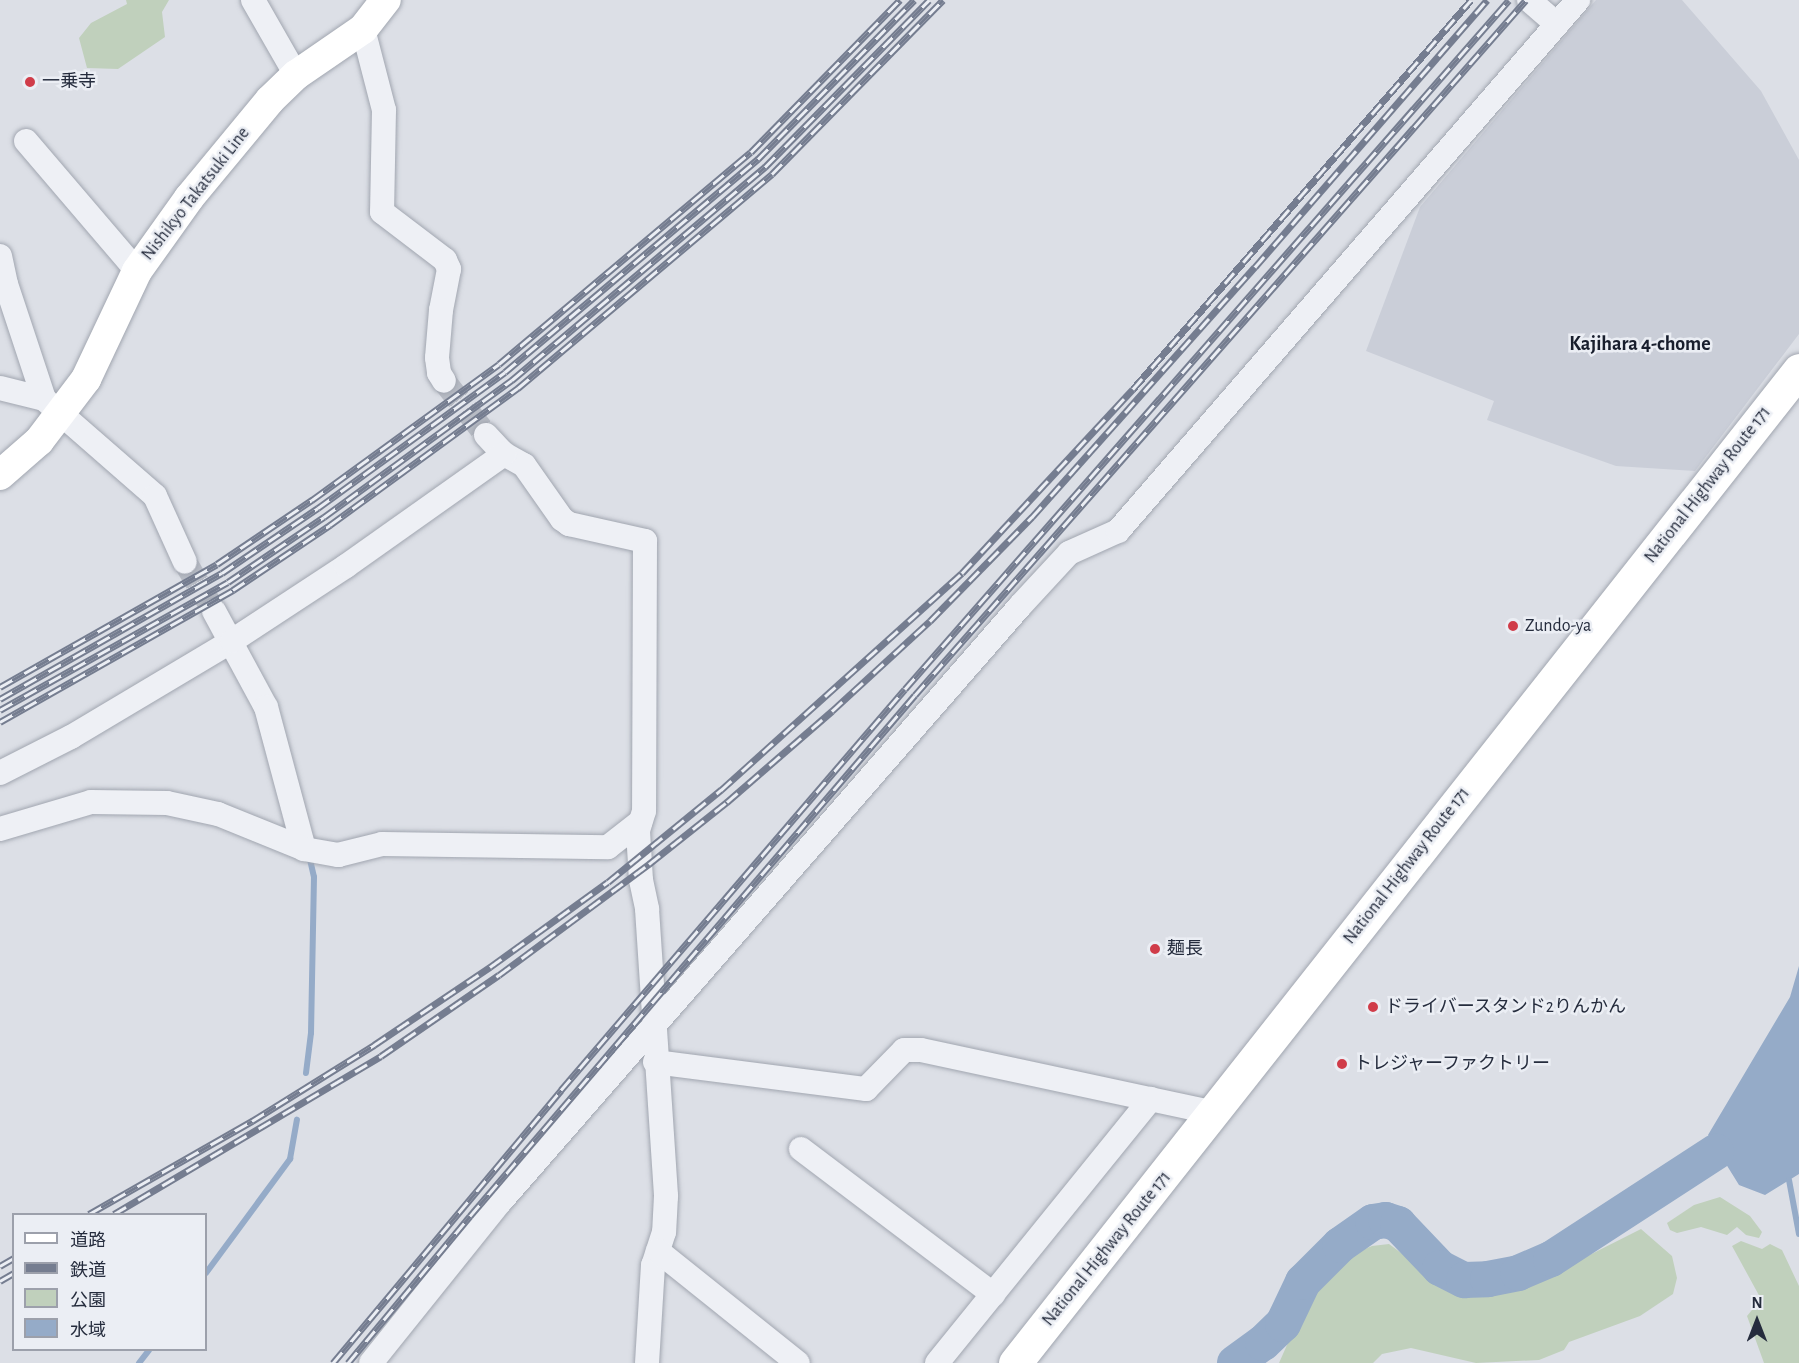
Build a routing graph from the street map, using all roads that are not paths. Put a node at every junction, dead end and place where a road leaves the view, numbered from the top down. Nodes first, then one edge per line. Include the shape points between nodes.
1 (253, 0) edge
2 (386, 0) edge
3 (1529, 0) edge
4 (1578, 0) edge
5 (1557, 24) junction
6 (363, 29) junction
7 (296, 75) junction
8 (26, 141) dead end
9 (0, 256) edge
10 (137, 271) junction
11 (1799, 370) edge
12 (444, 381) tunnel mouth
13 (0, 388) edge
14 (52, 406) junction
15 (486, 435) tunnel mouth
16 (504, 454) junction
17 (0, 475) edge
18 (185, 562) tunnel mouth
19 (214, 611) tunnel mouth
20 (232, 641) junction
21 (0, 773) edge
22 (640, 822) junction
23 (0, 829) edge
24 (304, 849) junction
25 (654, 1025) junction
26 (656, 1062) junction
27 (1151, 1099) junction
28 (1215, 1113) junction
29 (801, 1149) dead end
30 (658, 1251) junction
31 (993, 1294) junction
32 (371, 1363) edge
33 (647, 1363) edge
34 (798, 1363) edge
35 (937, 1363) edge
36 (1015, 1363) edge

1 - 7 street
2 - 6 main road, Nishikyo Takatsuki Line
3 - 5 street
4 - 5 street
5 - 25 street via 1118,531 1069,553
6 - 7 main road, Nishikyo Takatsuki Line
6 - 12 street via 384,110 382,213 445,260 449,269 437,358
7 - 10 main road, Nishikyo Takatsuki Line via 270,100 189,198
8 - 10 street
9 - 14 street via 6,284
10 - 14 main road, Nishikyo Takatsuki Line via 86,379
11 - 28 highway, National Highway Route 171
13 - 14 street
14 - 17 main road, Nishikyo Takatsuki Line via 39,441
14 - 18 street via 155,496
15 - 16 street
16 - 20 street
16 - 22 street via 524,465 569,524 645,541 644,811
19 - 20 street
20 - 21 street
20 - 24 street via 266,707
22 - 24 street via 608,847 382,844 338,855
22 - 25 street
23 - 24 street via 91,802 167,803 218,814
25 - 26 street
25 - 32 street via 501,1201
26 - 27 street via 866,1089 904,1050 921,1050
26 - 30 street via 666,1196 664,1232
27 - 28 street
27 - 31 street
28 - 36 highway, National Highway Route 171
29 - 31 street
30 - 33 street via 653,1265
30 - 34 street
31 - 35 street

